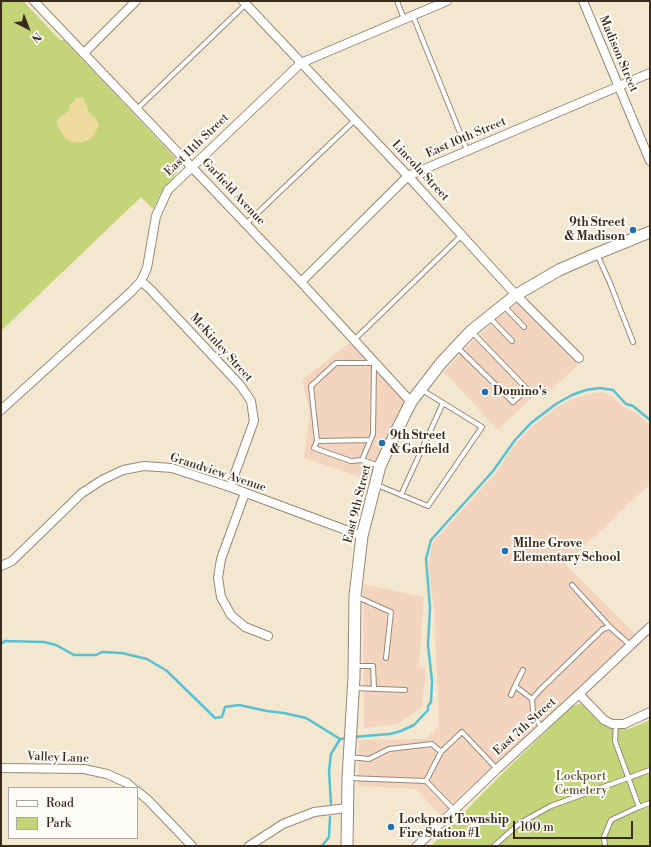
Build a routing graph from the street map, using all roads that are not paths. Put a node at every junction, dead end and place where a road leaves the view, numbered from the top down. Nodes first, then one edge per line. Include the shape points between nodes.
1 (34, 1) edge
2 (136, 1) edge
3 (397, 1) edge
4 (447, 1) edge
5 (583, 1) edge
6 (244, 2) edge
7 (413, 15) junction
8 (404, 19) junction
9 (84, 53) junction
10 (301, 62) junction
11 (650, 73) edge
12 (618, 86) junction
13 (137, 109) junction
14 (355, 120) junction
15 (467, 150) junction
16 (650, 161) edge
17 (192, 167) junction
18 (408, 176) junction
19 (246, 224) junction
20 (650, 232) edge
21 (462, 235) junction
22 (597, 254) junction
23 (141, 281) junction
24 (301, 282) junction
25 (516, 295) junction
26 (504, 305) junction
27 (489, 317) junction
28 (524, 327) dead end
29 (471, 332) junction
30 (353, 340) junction
31 (512, 341) dead end
32 (633, 342) dead end
33 (456, 347) junction
34 (579, 358) dead end
35 (374, 363) junction
36 (421, 390) junction
37 (411, 402) junction
38 (443, 403) junction
39 (1, 410) edge
40 (370, 440) junction
41 (317, 441) junction
42 (362, 460) junction
43 (380, 466) junction
44 (374, 484) junction
45 (230, 487) junction
46 (245, 493) junction
47 (401, 495) junction
48 (362, 536) junction
49 (1, 566) edge
50 (572, 585) dead end
51 (355, 596) junction
52 (650, 626) edge
53 (610, 627) junction
54 (268, 636) dead end
55 (630, 645) junction
56 (386, 658) dead end
57 (354, 666) junction
58 (523, 670) dead end
59 (515, 686) junction
60 (353, 688) junction
61 (374, 689) junction
62 (405, 690) dead end
63 (580, 694) junction
64 (511, 695) dead end
65 (532, 699) junction
66 (650, 712) edge
67 (616, 724) junction
68 (541, 729) junction
69 (440, 752) junction
70 (349, 757) junction
71 (1, 768) edge
72 (497, 769) junction
73 (650, 770) edge
74 (348, 778) junction
75 (628, 778) junction
76 (426, 781) junction
77 (132, 787) edge
78 (138, 792) edge
79 (650, 803) edge
80 (347, 808) junction
81 (639, 808) junction
82 (454, 810) junction
83 (192, 846) edge
84 (249, 846) edge
85 (346, 846) edge
86 (417, 846) edge
87 (494, 846) edge
88 (605, 846) edge

1 - 9 street, Garfield Avenue
2 - 9 street
3 - 8 lane
4 - 7 street, East 11th Street
5 - 12 street, Madison Street
6 - 10 street, Lincoln Street
6 - 13 lane
7 - 8 street, East 11th Street
7 - 15 lane
8 - 10 street, East 11th Street
9 - 13 street, Garfield Avenue
10 - 14 street, Lincoln Street
10 - 17 street, East 11th Street
11 - 12 street, East 10th Street
12 - 15 street, East 10th Street
12 - 16 street, Madison Street
13 - 17 street, Garfield Avenue
14 - 18 street, Lincoln Street
14 - 19 lane
15 - 18 street, East 10th Street
17 - 19 street, Garfield Avenue
17 - 23 street, East 11th Street via 168,190 163,200 155,222 147,268
18 - 21 street, Lincoln Street
18 - 24 street, East 10th Street
19 - 24 street, Garfield Avenue
20 - 22 main road, East 9th Street
21 - 25 street, Lincoln Street
21 - 30 lane
22 - 25 main road, East 9th Street via 559,270
22 - 32 lane
23 - 39 street, East 11th Street
23 - 45 street, McKinley Street via 240,385 251,401 254,420
24 - 30 street, Garfield Avenue
25 - 26 main road, East 9th Street
25 - 34 street, Lincoln Street
26 - 27 main road, East 9th Street
26 - 28 lane
27 - 29 main road, East 9th Street
27 - 31 lane
29 - 33 main road, East 9th Street
29 - 33 lane via 527,389 513,402
30 - 35 street, Garfield Avenue
33 - 36 main road, East 9th Street
35 - 37 street, Garfield Avenue
35 - 40 lane
35 - 41 lane via 336,363 310,386
36 - 37 main road, East 9th Street
36 - 38 lane
37 - 43 main road, East 9th Street
38 - 47 lane
38 - 47 lane via 482,427 428,506
40 - 41 lane
40 - 42 lane
41 - 42 lane via 314,448 351,461
42 - 43 lane
43 - 44 main road, East 9th Street
44 - 47 lane
44 - 48 main road, East 9th Street
45 - 46 street, Grandview Avenue
45 - 49 street, Grandview Avenue via 172,468 144,466 123,470 82,493 12,561
46 - 48 street, Grandview Avenue
46 - 54 street via 221,559 218,578 220,597 231,615 245,627
48 - 51 main road, East 9th Street
50 - 53 lane
51 - 56 lane via 391,612
51 - 57 main road, East 9th Street
52 - 55 street, East 7th Street
53 - 55 lane
53 - 65 lane via 602,629
55 - 63 street, East 7th Street
57 - 60 main road, East 9th Street
57 - 61 lane via 374,666
58 - 59 lane
59 - 64 lane
59 - 65 lane
60 - 61 lane
60 - 70 main road, East 9th Street
61 - 62 lane
63 - 67 street via 604,720
63 - 68 street, East 7th Street
65 - 68 lane via 533,711
66 - 67 street via 624,724
67 - 75 lane via 615,741
68 - 72 street, East 7th Street
69 - 70 lane via 432,744 389,749 369,759
69 - 72 lane via 462,732
69 - 76 lane
70 - 74 main road, East 9th Street
71 - 77 street, Valley Lane via 84,769 107,774
72 - 82 street, East 7th Street
73 - 75 lane
74 - 76 lane
74 - 80 main road, East 9th Street
75 - 81 lane
75 - 87 lane via 551,806 520,823
76 - 82 lane
78 - 83 street
79 - 81 lane
80 - 84 street via 314,812 284,824
80 - 85 main road, East 9th Street
81 - 88 lane via 611,820 604,837
82 - 86 street, East 7th Street

